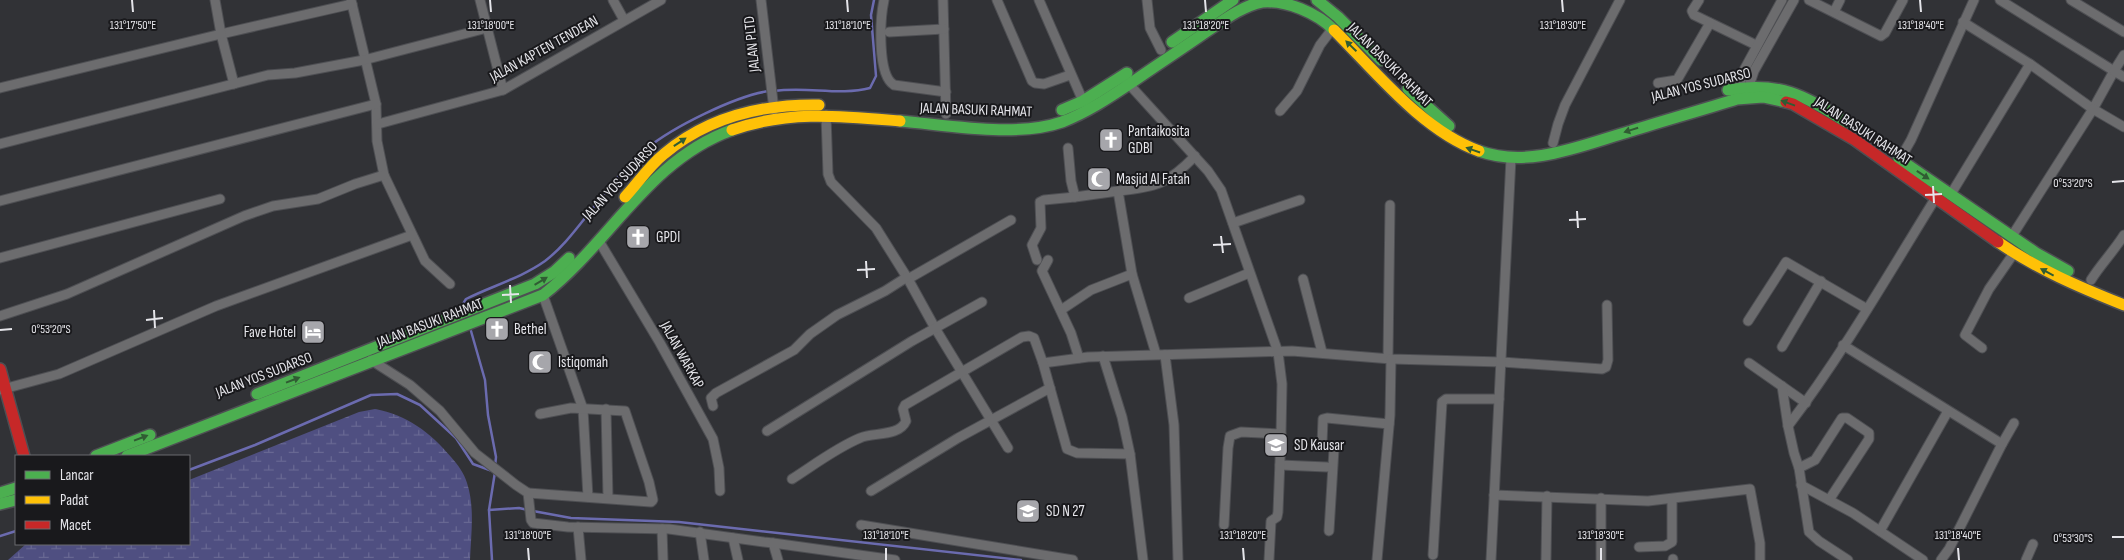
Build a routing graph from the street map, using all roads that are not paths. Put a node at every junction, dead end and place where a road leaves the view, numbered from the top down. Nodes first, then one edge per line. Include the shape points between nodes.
1 (215, 0) edge
2 (480, 0) edge
3 (613, 0) edge
4 (661, 0) edge
5 (761, 0) edge
6 (884, 0) edge
7 (943, 0) edge
8 (997, 0) edge
9 (1039, 0) edge
10 (1147, 0) edge
11 (1233, 0) edge
12 (1317, 0) edge
13 (1620, 0) edge
14 (1699, 0) edge
15 (1782, 0) edge
16 (1794, 0) edge
17 (1809, 0) edge
18 (1840, 0) edge
19 (1903, 0) edge
20 (1974, 0) edge
21 (2000, 0) edge
22 (2071, 0) edge
23 (351, 2) edge
24 (1834, 12) junction
25 (624, 20) junction
26 (1963, 22) junction
27 (1710, 23) junction
28 (487, 28) junction
29 (1333, 28) junction
30 (944, 29) junction
31 (889, 32) dead end
32 (2124, 32) edge
33 (221, 34) junction
34 (1756, 45) junction
35 (1161, 50) junction
36 (2124, 55) edge
37 (364, 60) junction
38 (2030, 64) junction
39 (1387, 67) dead end
40 (2114, 71) junction
41 (1070, 75) junction
42 (2124, 77) edge
43 (1398, 79) dead end
44 (1125, 81) junction
45 (1658, 83) dead end
46 (234, 84) junction
47 (1744, 86) junction
48 (0, 88) edge
49 (503, 90) junction
50 (946, 92) junction
51 (772, 101) junction
52 (1083, 101) junction
53 (376, 104) junction
54 (2093, 109) junction
55 (1280, 111) dead end
56 (946, 114) junction
57 (826, 115) junction
58 (775, 118) junction
59 (378, 124) junction
60 (2124, 127) edge
61 (1553, 143) junction
62 (0, 144) edge
63 (1068, 148) dead end
64 (1195, 156) junction
65 (1511, 158) junction
66 (1900, 159) junction
67 (384, 176) junction
68 (1118, 191) junction
69 (1951, 194) junction
70 (1075, 197) junction
71 (1935, 199) junction
72 (220, 200) dead end
73 (1300, 200) dead end
74 (0, 201) edge
75 (1390, 205) dead end
76 (1011, 220) dead end
77 (1233, 223) junction
78 (2124, 234) edge
79 (412, 235) junction
80 (2012, 236) junction
81 (599, 241) junction
82 (2014, 253) junction
83 (0, 258) edge
84 (1037, 260) dead end
85 (1048, 260) dead end
86 (568, 267) junction
87 (1249, 272) junction
88 (1132, 274) junction
89 (2068, 277) junction
90 (908, 278) junction
91 (1303, 279) dead end
92 (2091, 280) junction
93 (1820, 281) junction
94 (450, 284) dead end
95 (2124, 294) edge
96 (543, 295) junction
97 (1189, 298) dead end
98 (982, 302) dead end
99 (1607, 305) dead end
100 (2124, 306) edge
101 (1867, 309) junction
102 (1061, 310) junction
103 (0, 316) edge
104 (1748, 321) dead end
105 (935, 328) junction
106 (1843, 345) junction
107 (1782, 347) dead end
108 (1982, 348) dead end
109 (1278, 352) junction
110 (1322, 352) junction
111 (360, 354) junction
112 (1161, 355) junction
113 (1103, 356) junction
114 (1079, 358) junction
115 (1390, 359) junction
116 (373, 361) junction
117 (1502, 362) junction
118 (1043, 363) junction
119 (1749, 363) dead end
120 (0, 369) edge
121 (962, 373) junction
122 (1782, 386) junction
123 (1050, 388) junction
124 (3, 390) edge
125 (1498, 399) junction
126 (1806, 403) junction
127 (713, 406) dead end
128 (582, 409) junction
129 (606, 409) junction
130 (1948, 411) junction
131 (540, 414) dead end
132 (991, 421) junction
133 (2014, 423) dead end
134 (1390, 424) junction
135 (1788, 426) junction
136 (767, 431) dead end
137 (1281, 434) junction
138 (2002, 444) junction
139 (1008, 448) dead end
140 (1130, 454) junction
141 (24, 455) edge
142 (99, 455) edge
143 (130, 455) edge
144 (1280, 465) junction
145 (1327, 467) dead end
146 (1799, 468) junction
147 (792, 479) dead end
148 (1802, 486) junction
149 (15, 488) edge
150 (720, 491) dead end
151 (0, 492) edge
152 (871, 492) dead end
153 (1494, 495) junction
154 (529, 496) junction
155 (1547, 496) junction
156 (588, 497) junction
157 (608, 498) junction
158 (1601, 498) junction
159 (1672, 499) junction
160 (15, 500) edge
161 (1829, 500) junction
162 (0, 504) edge
163 (861, 525) dead end
164 (1224, 525) dead end
165 (578, 527) junction
166 (662, 529) junction
167 (1329, 531) dead end
168 (1880, 531) junction
169 (700, 532) junction
170 (733, 538) junction
171 (773, 543) junction
172 (2033, 544) dead end
173 (1639, 547) dead end
174 (1433, 556) dead end
175 (1036, 558) edge
176 (581, 560) edge
177 (663, 560) edge
178 (704, 560) edge
179 (738, 560) edge
180 (778, 560) edge
181 (894, 560) edge
182 (1074, 560) edge
183 (1143, 560) edge
184 (1178, 560) edge
185 (1269, 560) edge
186 (1377, 560) edge
187 (1491, 560) edge
188 (1546, 560) edge
189 (1601, 560) edge
190 (1760, 560) edge
191 (1848, 560) edge
192 (1923, 560) edge
193 (1941, 560) edge
194 (2026, 560) edge

1 - 33 street
2 - 28 street
3 - 25 street
4 - 25 street, JALAN KAPTEN TENDEAN
5 - 51 street, JALAN PLTD
6 - 50 street via 881,24 883,66 888,80 894,85
7 - 30 street
8 - 41 street via 1032,81 1044,84
9 - 41 street
10 - 35 street via 1150,28
11 - 35 main road, JALAN YOS SUDARSO
12 - 39 main road
13 - 61 street via 1566,105
14 - 27 street via 1692,14
15 - 34 street
16 - 47 street
17 - 24 street
18 - 24 street
19 - 24 street via 1881,36
20 - 26 street
21 - 40 street
22 - 32 street
23 - 33 street
23 - 37 street
25 - 49 street, JALAN KAPTEN TENDEAN
26 - 38 street
26 - 66 street
27 - 34 street
27 - 45 street via 1677,80
28 - 37 street
28 - 49 street
29 - 44 main road, JALAN BASUKI RAHMAT via 1299,7 1263,2 1245,8
29 - 55 street via 1320,45 1296,91
65 -> 29 main road, JALAN BASUKI RAHMAT via 1473,150 1437,131
30 - 31 street
30 - 50 street
33 - 46 street
33 - 48 street
34 - 47 street via 1744,70
35 - 44 main road, JALAN YOS SUDARSO
36 - 40 street
37 - 46 street
37 - 53 street
38 - 54 street
38 - 69 street
40 - 42 street
40 - 54 street
41 - 52 street
43 - 61 main road, JALAN YOS SUDARSO via 1440,119 1465,136 1514,148
44 - 52 main road, JALAN YOS SUDARSO
44 - 57 main road, JALAN BASUKI RAHMAT via 1084,113 1038,128 966,127
44 - 64 street
46 - 62 street
47 - 61 main road, JALAN YOS SUDARSO
47 - 66 main road, JALAN YOS SUDARSO via 1764,85 1798,93
49 - 59 street, JALAN KAPTEN TENDEAN
50 - 56 street
51 - 56 main road, JALAN YOS SUDARSO
51 - 58 street, JALAN PLTD
86 -> 51 main road, JALAN YOS SUDARSO via 644,174 674,146 715,123
52 - 56 main road, JALAN YOS SUDARSO via 1038,117 997,119
53 - 59 street
53 - 74 street
54 - 60 street
54 - 80 street
57 - 58 main road, JALAN BASUKI RAHMAT
57 - 90 street via 830,179 876,228
58 - 81 main road, JALAN BASUKI RAHMAT via 726,132 681,157
59 - 67 street via 377,142
63 - 70 street
64 - 68 street via 1177,174 1162,182
64 - 77 street via 1221,190
71 -> 65 main road, JALAN BASUKI RAHMAT via 1835,127 1793,104 1763,97 1737,99 1554,154
65 - 117 street
66 -> 69 main road, JALAN YOS SUDARSO
67 - 79 street
67 - 103 street via 318,199 273,206 244,216 66,294
68 - 70 street
68 - 88 street
69 - 80 main road, JALAN YOS SUDARSO
70 - 84 street via 1040,202 1041,228 1032,245
71 - 82 main road, JALAN BASUKI RAHMAT
71 - 101 street
72 - 83 street
73 - 77 street
75 - 115 street
76 - 90 street
77 - 87 street
78 - 92 street
79 - 94 street via 426,262
79 - 124 street via 216,306 59,374
80 - 89 main road, JALAN YOS SUDARSO
81 - 86 main road, JALAN BASUKI RAHMAT
81 - 150 street, JALAN WARKAP via 713,439
89 -> 82 main road, JALAN BASUKI RAHMAT
82 - 108 street via 1989,289 1965,335
85 - 102 street via 1042,271
86 - 96 main road, JALAN BASUKI RAHMAT
111 -> 86 main road, JALAN YOS SUDARSO via 535,284
87 - 97 street
87 - 109 street
88 - 102 street via 1091,290
88 - 112 street
89 - 92 main road, JALAN YOS SUDARSO
89 - 100 main road, JALAN BASUKI RAHMAT
90 - 105 street
90 - 127 street via 837,315 794,350 716,393 711,398
91 - 110 street
92 - 95 main road, JALAN YOS SUDARSO
93 - 101 street
93 - 104 street via 1786,262
93 - 107 street
96 - 116 main road, JALAN BASUKI RAHMAT
96 - 128 street
98 - 105 street
99 - 117 street via 1606,367
101 - 106 street
102 - 114 street
105 - 121 street
105 - 136 street
106 - 126 street
106 - 130 street
109 - 110 street
109 - 112 street
109 - 137 street via 1282,384
110 - 115 street
111 - 116 street
142 -> 111 main road, JALAN YOS SUDARSO
112 - 113 street
112 - 184 street via 1174,425
113 - 114 street
113 - 140 street
114 - 118 street
115 - 117 street
115 - 134 street
116 - 143 main road, JALAN BASUKI RAHMAT
116 - 154 street via 402,378 436,407 475,452
117 - 125 street
118 - 121 street via 1034,338 1027,336
118 - 123 street
119 - 122 street
120 - 124 main road
121 - 132 street
121 - 147 street via 905,405 905,425 887,433 861,438
122 - 126 street
122 - 135 street
123 - 132 street
123 - 140 street via 1070,452
124 - 141 main road
125 - 153 street
125 - 174 street via 1442,402
126 - 135 street
128 - 129 street
128 - 131 street
128 - 156 street
129 - 157 street
129 - 157 street via 625,411 653,499 651,502
130 - 138 street
130 - 168 street
132 - 139 street
132 - 152 street
133 - 138 street
134 - 167 street via 1327,418 1322,421 1322,444 1334,449
134 - 186 street
135 - 146 street
137 - 144 street
137 - 164 street via 1241,432 1230,436
138 - 193 street via 1954,541
140 - 183 street
144 - 145 street
144 - 185 street via 1278,515 1271,521
146 - 148 street
146 - 161 street via 1815,460 1842,418 1870,433
148 - 161 street
148 - 191 street via 1810,533
149 - 151 main road
153 - 155 street
153 - 187 street
154 - 156 street
154 - 165 street via 532,522
155 - 158 street
155 - 188 street
156 - 157 street
158 - 159 street
158 - 189 street
159 - 173 street via 1672,542 1665,546
159 - 190 street via 1750,490
160 - 162 main road
161 - 168 street
163 - 175 street
165 - 166 street
165 - 176 street
166 - 169 street
166 - 177 street
168 - 192 street
169 - 170 street
169 - 178 street
170 - 171 street
170 - 179 street
171 - 180 street
171 - 181 street
172 - 194 street
175 - 182 street

